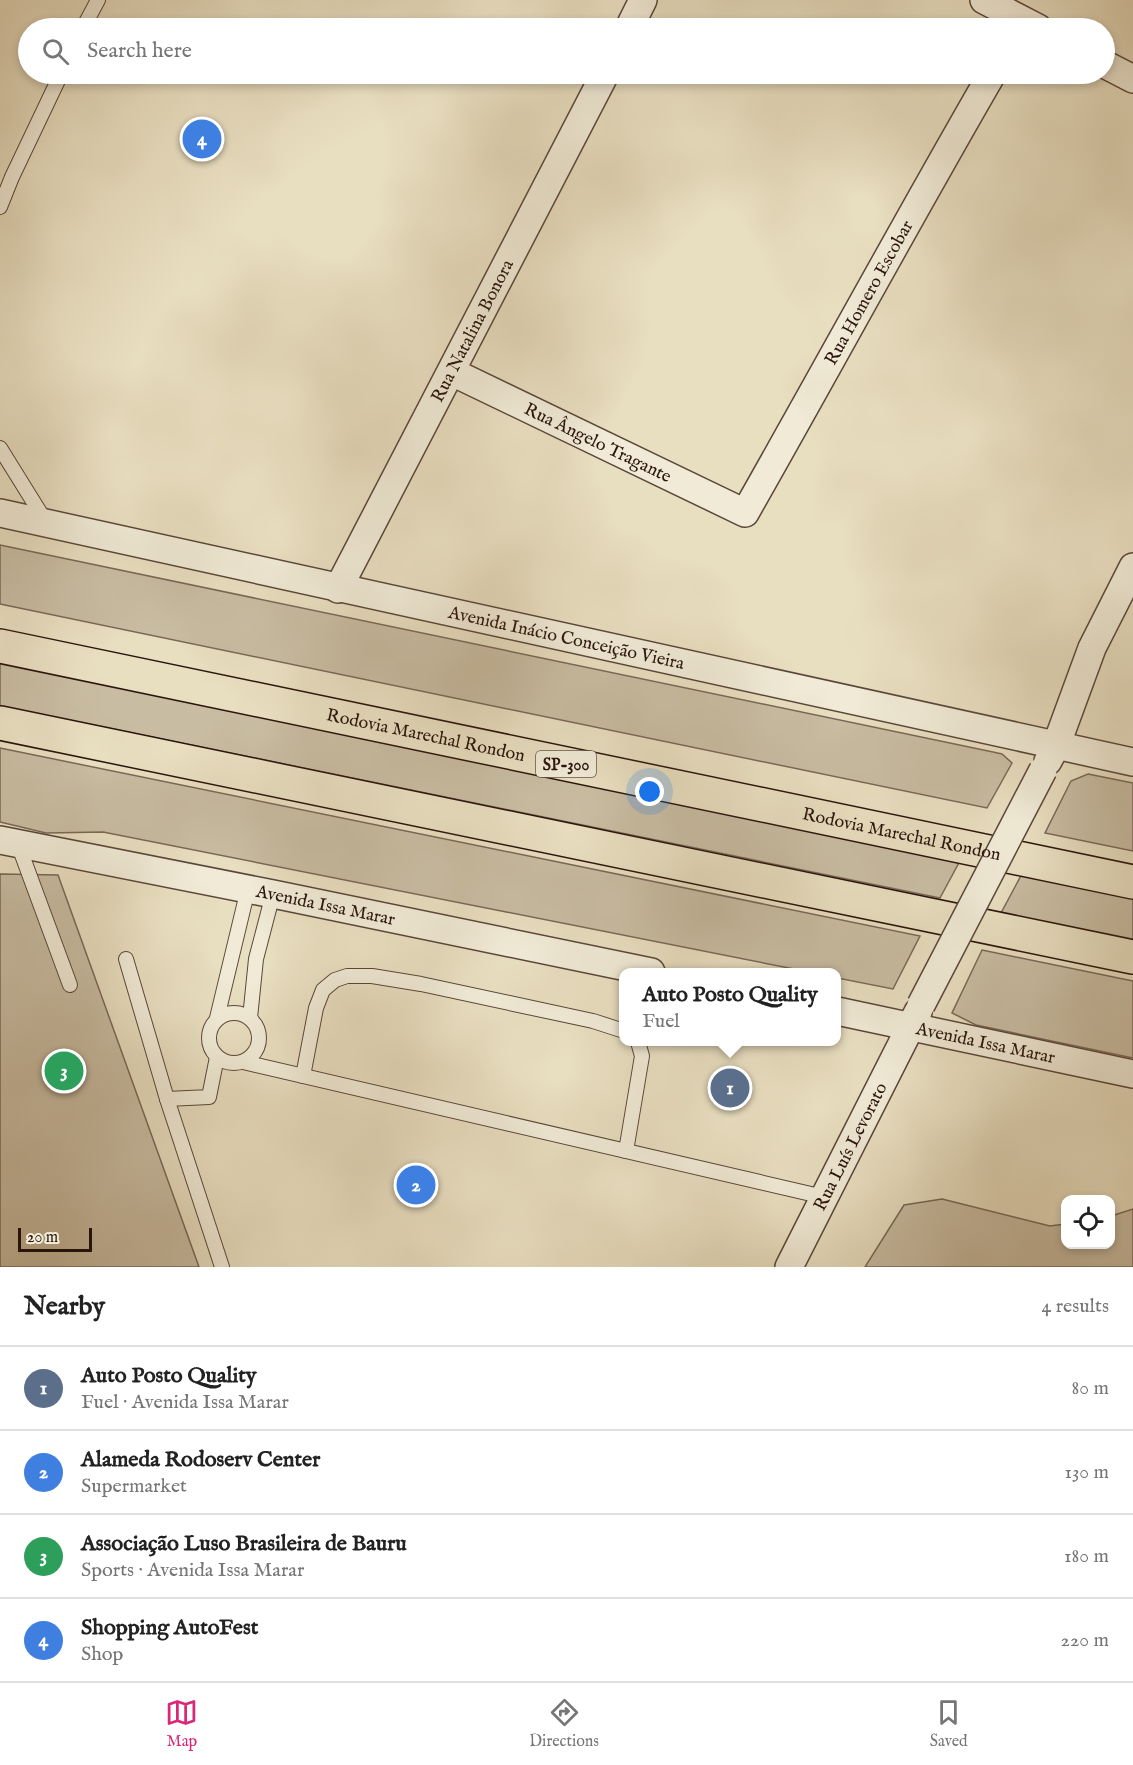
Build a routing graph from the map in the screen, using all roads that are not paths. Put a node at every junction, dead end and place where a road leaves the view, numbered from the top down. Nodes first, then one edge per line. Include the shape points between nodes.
1 (98, 0) edge
2 (644, 0) edge
3 (984, 0) edge
4 (88, 18) edge
5 (634, 18) edge
6 (1026, 18) edge
7 (1115, 70) edge
8 (1133, 79) edge
9 (56, 84) edge
10 (601, 84) edge
11 (986, 84) edge
12 (0, 207) edge
13 (452, 372) junction
14 (0, 448) edge
15 (0, 513) edge
16 (746, 513) joint
17 (47, 524) junction
18 (1133, 567) edge
19 (338, 589) junction
20 (0, 646) edge
21 (0, 723) edge
22 (1056, 746) junction
23 (1133, 762) edge
24 (9, 842) edge
25 (1133, 882) edge
26 (260, 892) junction
27 (1133, 957) edge
28 (126, 959) dead end
29 (631, 968) edge
30 (70, 985) dead end
31 (841, 1011) edge
32 (916, 1016) junction
33 (217, 1018) junction
34 (250, 1018) junction
35 (619, 1029) edge
36 (639, 1046) edge
37 (217, 1057) junction
38 (243, 1062) junction
39 (1133, 1074) edge
40 (303, 1076) junction
41 (166, 1099) junction
42 (626, 1151) junction
43 (824, 1197) junction
44 (222, 1267) edge
45 (789, 1267) edge

1 - 4 lane
2 - 5 street
3 - 6 street
7 - 8 street
9 - 12 lane
10 - 13 street, Rua Natalina Bonora
11 - 16 street, Rua Homero Escobar
13 - 16 street, Rua Ângelo Tragante
13 - 19 street, Rua Natalina Bonora
14 - 17 lane
15 - 17 street, Avenida Inácio Conceição Vieira
17 - 19 street, Avenida Inácio Conceição Vieira
18 - 22 street via 1092,648
19 - 22 street, Avenida Inácio Conceição Vieira
20 - 25 highway, Rodovia Marechal Rondon / SP-300
21 - 27 highway
22 - 23 street, Avenida Inácio Conceição Vieira
22 - 32 street, Rua Luís Levorato, bridge
24 - 26 street, Avenida Issa Marar
24 - 30 lane
26 - 29 street, Avenida Issa Marar
26 - 33 lane
26 - 34 lane
28 - 41 lane
31 - 32 street, Avenida Issa Marar
32 - 39 street, Avenida Issa Marar
32 - 43 street, Rua Luís Levorato
33 - 34 lane via 233,1012
33 - 37 lane via 208,1033
34 - 38 lane via 259,1033 259,1042
35 - 40 lane via 421,984 347,976 323,990
36 - 42 lane via 642,1056
37 - 38 lane via 225,1062
37 - 41 lane via 208,1096
38 - 40 lane
40 - 42 lane
41 - 44 lane
42 - 43 lane
43 - 45 street, Rua Luís Levorato

